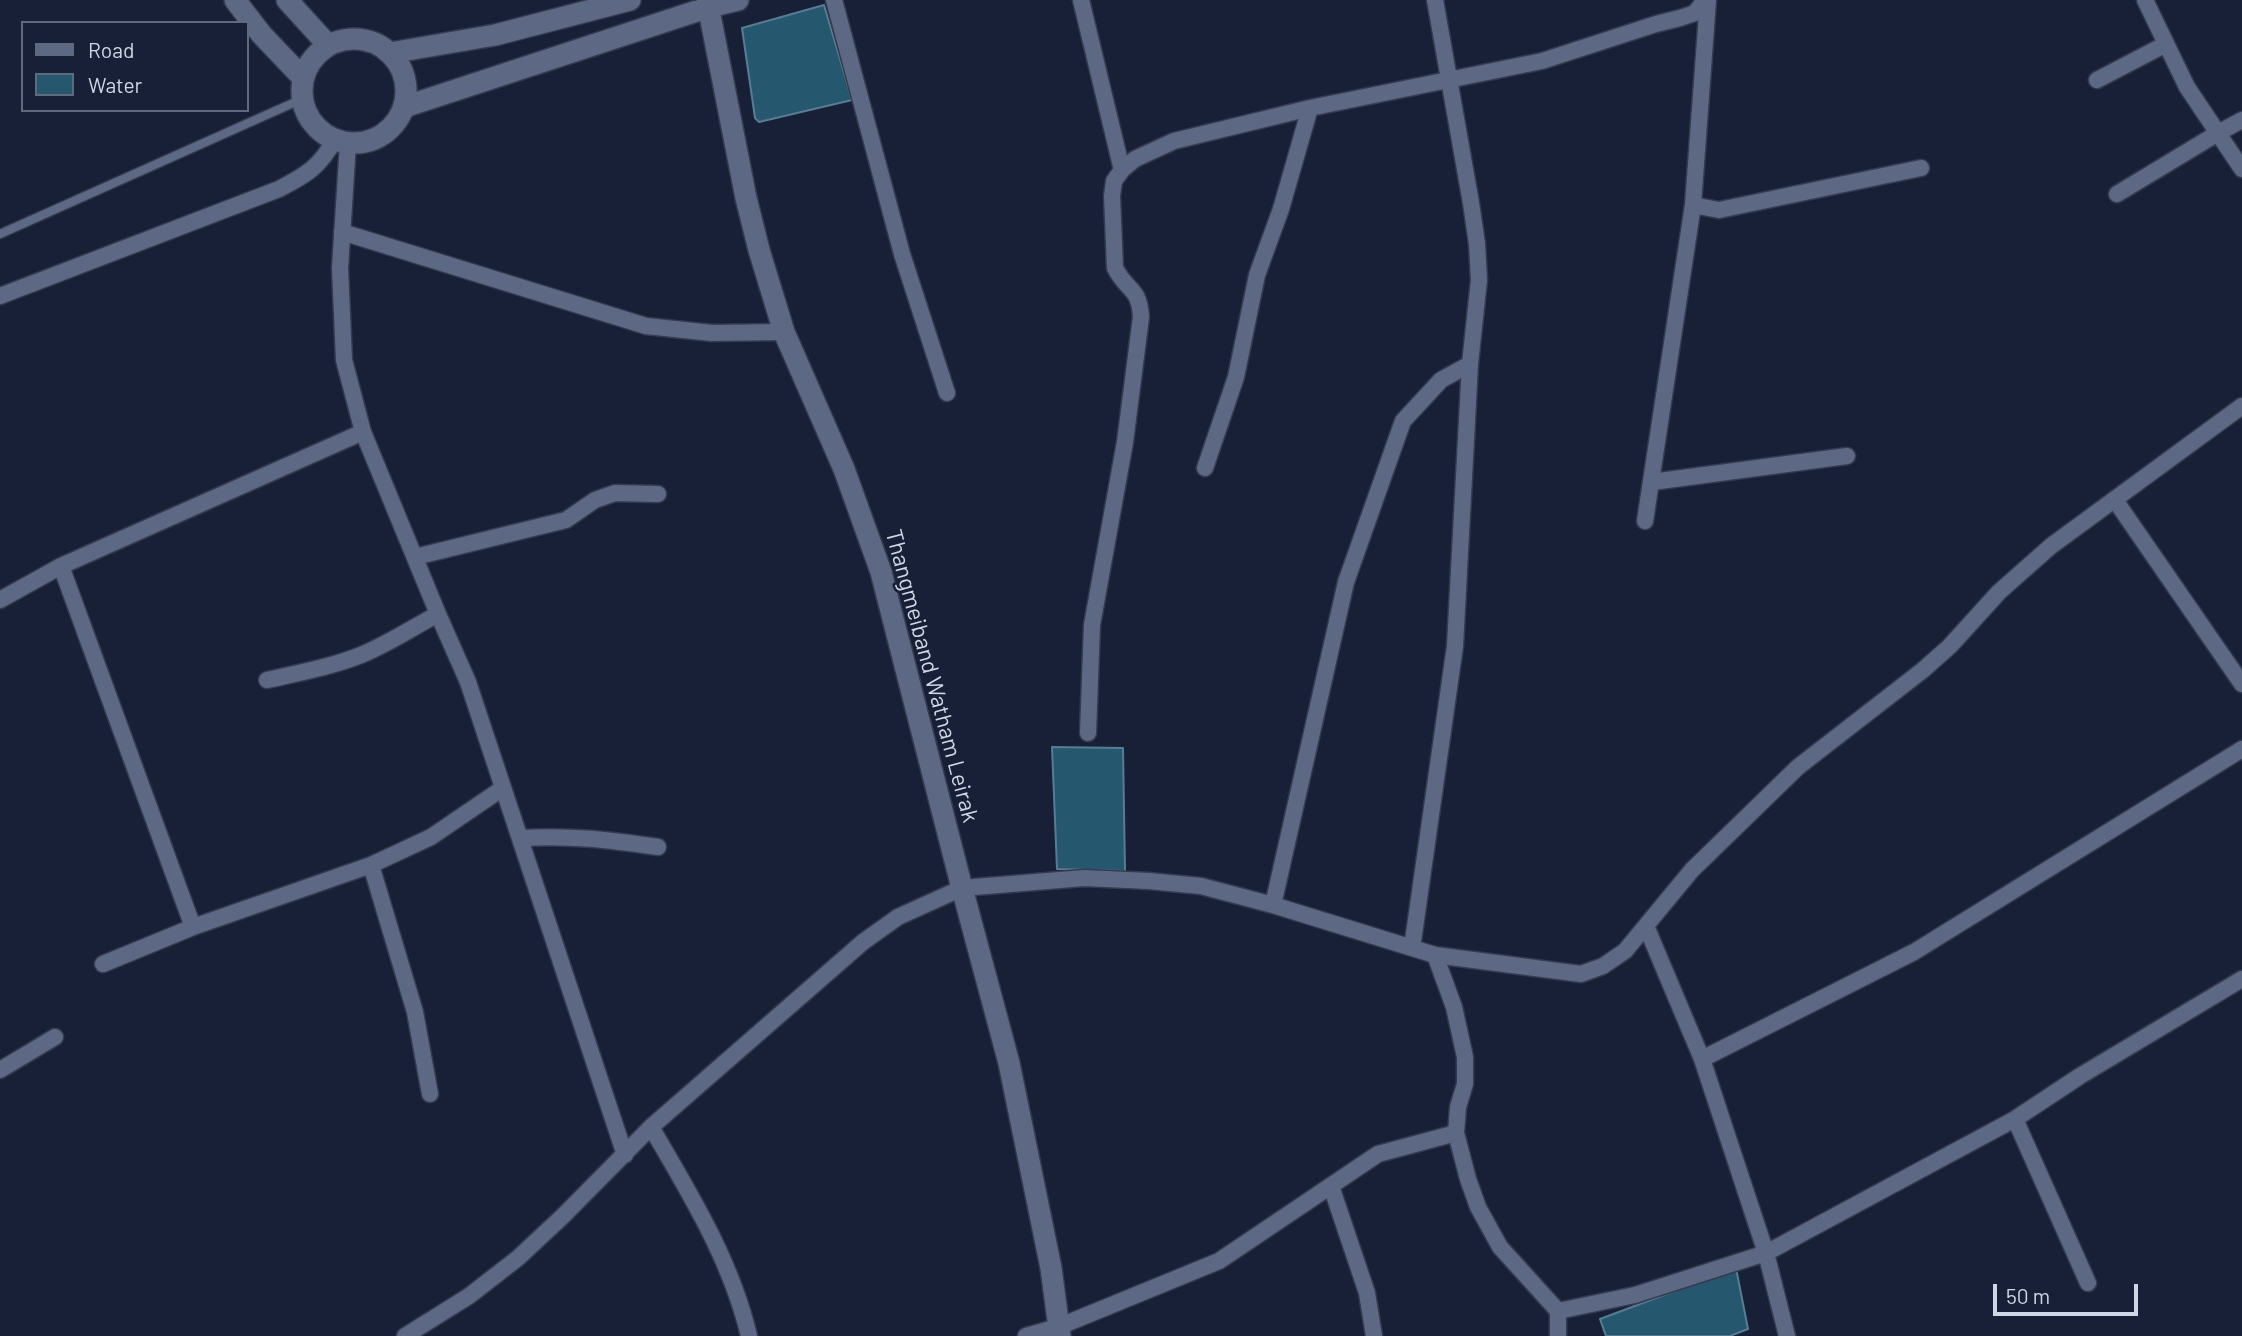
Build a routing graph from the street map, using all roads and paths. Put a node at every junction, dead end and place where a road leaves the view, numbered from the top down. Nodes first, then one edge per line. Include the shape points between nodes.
1 (235, 0) edge
2 (286, 0) edge
3 (738, 0) edge
4 (834, 0) edge
5 (1081, 0) edge
6 (1435, 0) edge
7 (1706, 0) edge
8 (2146, 0) edge
9 (618, 2) edge
10 (708, 3) edge
11 (2166, 44) junction
12 (328, 45) junction
13 (390, 53) junction
14 (1448, 80) junction
15 (2097, 80) dead end
16 (303, 88) junction
17 (404, 107) junction
18 (1310, 108) junction
19 (2242, 120) edge
20 (2218, 132) junction
21 (341, 141) junction
22 (1921, 168) dead end
23 (2242, 169) edge
24 (1122, 170) junction
25 (2117, 194) dead end
26 (1693, 205) junction
27 (342, 232) junction
28 (0, 234) edge
29 (0, 296) edge
30 (785, 332) junction
31 (1470, 364) junction
32 (947, 393) dead end
33 (2242, 405) edge
34 (363, 432) junction
35 (1847, 456) dead end
36 (1205, 468) dead end
37 (1652, 482) junction
38 (658, 494) dead end
39 (2115, 500) junction
40 (1645, 521) dead end
41 (415, 557) junction
42 (61, 566) junction
43 (0, 600) edge
44 (438, 614) junction
45 (267, 680) dead end
46 (2242, 684) edge
47 (1088, 733) dead end
48 (2242, 749) edge
49 (503, 788) junction
50 (522, 838) junction
51 (658, 848) dead end
52 (371, 865) junction
53 (962, 888) junction
54 (1273, 905) junction
55 (1646, 926) junction
56 (193, 927) junction
57 (1412, 948) junction
58 (1434, 955) junction
59 (103, 964) dead end
60 (2242, 979) edge
61 (55, 1037) dead end
62 (1702, 1059) junction
63 (0, 1070) edge
64 (430, 1094) dead end
65 (2015, 1119) junction
66 (651, 1127) junction
67 (1457, 1133) junction
68 (625, 1155) junction
69 (1331, 1186) junction
70 (1766, 1253) junction
71 (2088, 1283) dead end
72 (1558, 1311) junction
73 (1059, 1332) edge
74 (405, 1336) edge
75 (749, 1336) edge
76 (1027, 1336) edge
77 (1374, 1336) edge
78 (1558, 1336) edge
79 (1787, 1336) edge

1 - 16 street
2 - 12 street
3 - 10 street
4 - 32 street via 902,254
5 - 24 street
6 - 14 street
7 - 14 street via 1695,13 1542,61
7 - 26 street
8 - 11 street
9 - 13 street via 495,35
10 - 17 street
10 - 30 street, Thangmeiband Watham Leirak via 746,198
11 - 15 street
11 - 20 street via 2187,87
12 - 13 street via 349,38 371,41
12 - 16 street via 312,60
13 - 17 street via 407,89
14 - 18 street
14 - 31 street via 1478,244
16 - 21 street via 309,118 323,133
16 - 28 lane
17 - 21 street via 383,135 366,142
18 - 24 street via 1174,141
18 - 36 street via 1257,275 1236,377
19 - 20 street
20 - 23 street
20 - 25 street
21 - 27 street
21 - 29 street via 314,169 279,189
22 - 26 street via 1719,210
24 - 47 street via 1114,181 1112,196 1115,268 1140,301 1141,317 1125,442 1092,625
26 - 37 street
27 - 30 street via 646,326 712,333
27 - 34 street via 344,360
30 - 53 street, Thangmeiband Watham Leirak via 844,469 881,572
31 - 54 street via 1441,380 1404,421 1399,434 1346,582
31 - 57 street via 1455,646
33 - 39 street
34 - 41 street
34 - 42 street
35 - 37 street
37 - 40 street
38 - 41 street via 615,493 595,500 566,520
39 - 46 street
39 - 55 street via 2051,546 1999,592 1923,670 1798,767 1692,870
41 - 44 street
42 - 43 street
42 - 56 street
44 - 45 street via 359,656
44 - 49 street via 468,682
48 - 62 street via 1914,952
49 - 50 street
49 - 52 street via 430,837
50 - 51 street via 587,837
50 - 68 street
52 - 56 street
52 - 64 street via 415,1012
53 - 54 street via 1084,878 1149,881 1201,886
53 - 66 street via 898,917 863,942
53 - 73 street, Thangmeiband Watham Leirak via 1012,1075 1051,1268
54 - 57 street
55 - 58 street via 1625,951 1604,966 1581,974
55 - 62 street
56 - 59 street
57 - 58 street
58 - 67 street via 1454,1007 1465,1057
60 - 65 street
61 - 63 street
62 - 70 street
65 - 70 street
65 - 71 street
66 - 68 street
66 - 75 street via 702,1214 728,1270
67 - 69 street via 1378,1154
67 - 72 street via 1478,1207 1500,1247
68 - 74 street via 518,1258
69 - 73 street via 1219,1261
69 - 77 street via 1367,1293
70 - 72 street via 1635,1295
70 - 79 street
72 - 78 street
73 - 76 street

